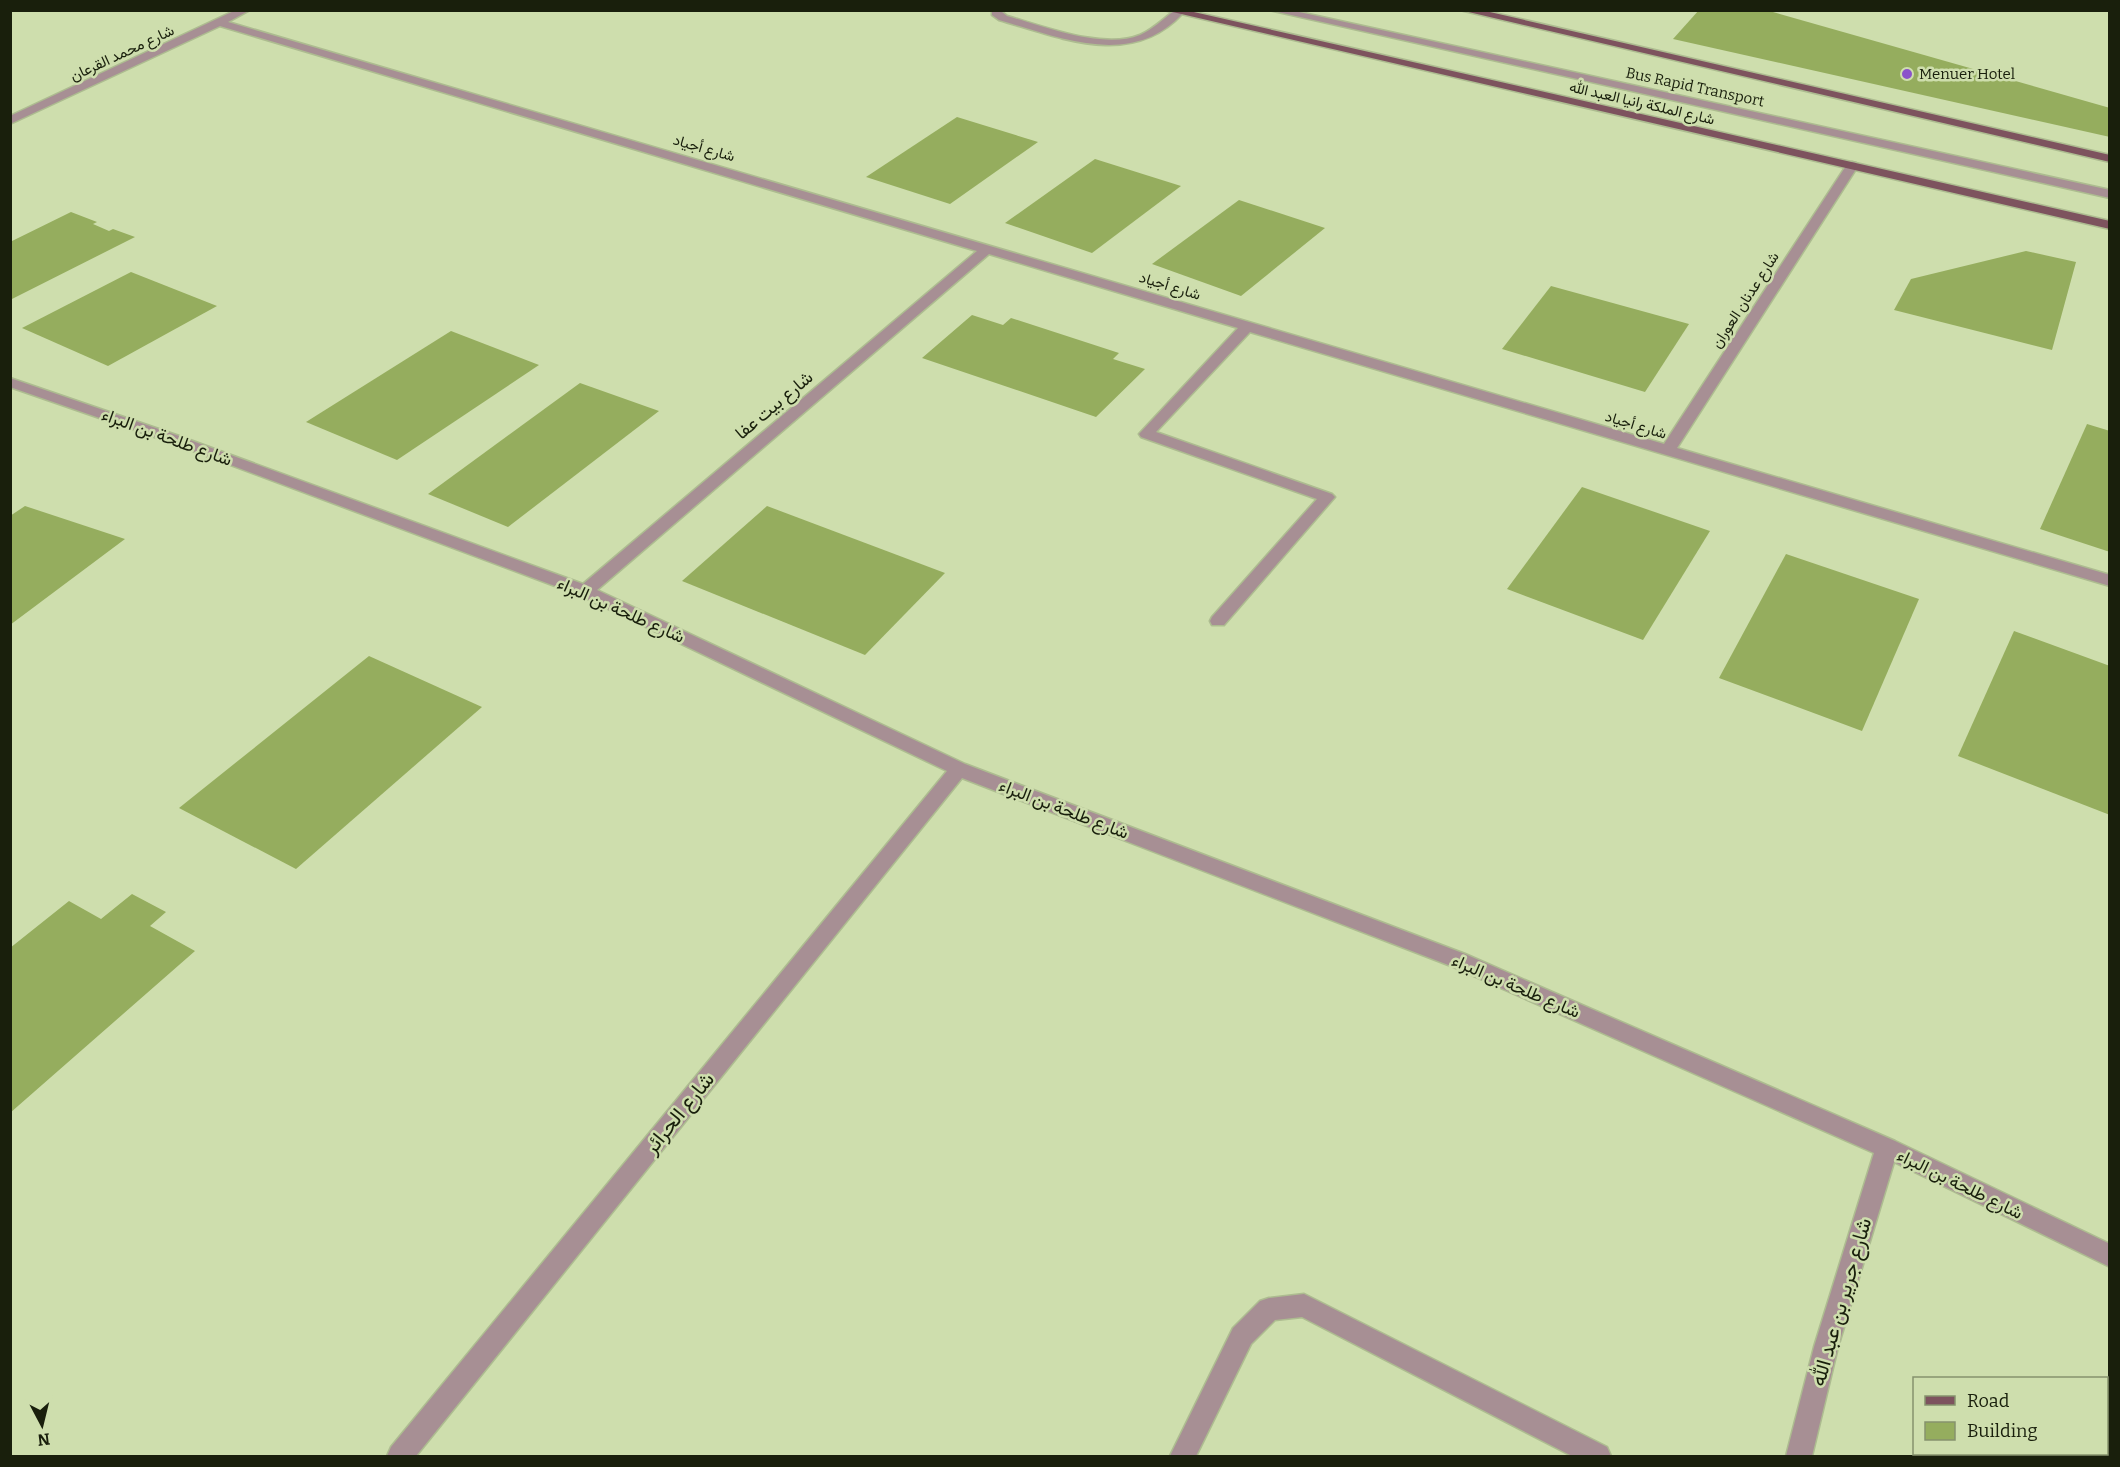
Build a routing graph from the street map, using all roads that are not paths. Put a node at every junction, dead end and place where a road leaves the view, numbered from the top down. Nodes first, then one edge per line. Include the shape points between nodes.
1 (245, 10) edge
2 (998, 10) edge
3 (1274, 10) edge
4 (1308, 10) edge
5 (1465, 10) edge
6 (1173, 12) edge
7 (221, 23) junction
8 (10, 121) edge
9 (2109, 159) edge
10 (1852, 166) junction
11 (2109, 187) edge
12 (2109, 194) edge
13 (2109, 225) edge
14 (987, 249) junction
15 (1248, 326) junction
16 (10, 382) edge
17 (1667, 452) junction
18 (2109, 581) edge
19 (585, 591) junction
20 (1218, 621) dead end
21 (959, 769) junction
22 (1887, 1148) junction
23 (2109, 1256) edge
24 (400, 1456) edge
25 (1182, 1456) edge
26 (1598, 1456) edge
27 (1799, 1456) edge

1 - 7 street, شارع محمد القرعان
2 - 6 street via 996,13 1003,18 1101,43 1143,38
3 - 12 street, Bus Rapid Transport
4 - 11 street, Bus Rapid Transport
5 - 9 main road
6 - 10 main road, شارع الملكة رانيا العبد الله
7 - 8 street, شارع محمد القرعان
7 - 14 street, شارع أجياد
10 - 13 main road, شارع الملكة رانيا العبد الله
10 - 17 street, شارع عدنان العوران
14 - 15 street, شارع أجياد
14 - 19 street, شارع بيت عفا
15 - 17 street, شارع أجياد
15 - 20 street via 1146,434 1327,497
16 - 19 street, شارع طلحة بن البراء
17 - 18 street, شارع أجياد
19 - 21 street, شارع طلحة بن البراء
21 - 22 street, شارع طلحة بن البراء via 1458,960
21 - 24 street, شارع الحرائر
22 - 23 street, شارع طلحة بن البراء
22 - 27 street, شارع جرير بن عبد الله via 1826,1347
25 - 26 street via 1242,1336 1269,1309 1304,1305

